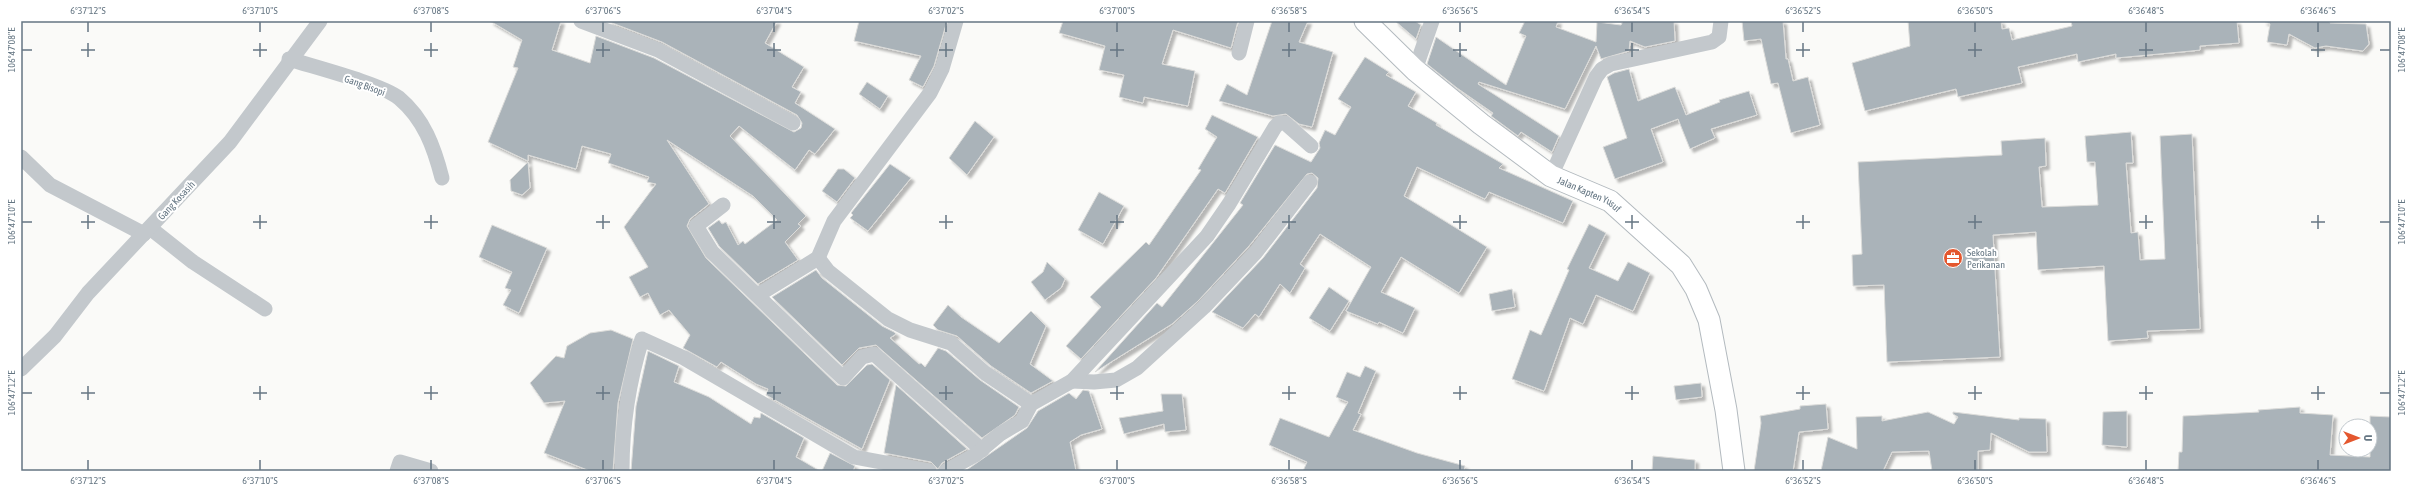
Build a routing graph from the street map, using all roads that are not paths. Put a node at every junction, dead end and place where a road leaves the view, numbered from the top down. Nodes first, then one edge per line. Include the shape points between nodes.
1 (320, 21) edge
2 (582, 21) edge
3 (956, 21) edge
4 (1247, 21) edge
5 (1365, 21) edge
6 (1432, 21) edge
7 (1721, 21) edge
8 (1239, 53) dead end
9 (289, 59) junction
10 (1415, 70) junction
11 (793, 123) dead end
12 (1311, 146) dead end
13 (21, 157) edge
14 (1551, 176) junction
15 (442, 178) dead end
16 (1310, 182) dead end
17 (723, 205) dead end
18 (147, 231) junction
19 (818, 258) junction
20 (758, 295) junction
21 (265, 309) dead end
22 (21, 368) edge
23 (1072, 381) junction
24 (1030, 404) junction
25 (982, 450) junction
26 (398, 471) edge
27 (431, 471) edge
28 (622, 471) edge
29 (929, 471) edge
30 (946, 471) edge
31 (1734, 471) edge

1 - 9 street, Gang Kosasih
2 - 11 street via 658,50
3 - 19 street via 942,69 930,93 834,221
4 - 8 street
5 - 10 main road, Jalan Kapten Yusuf
6 - 10 street
7 - 14 street via 1719,38 1712,42 1611,64 1602,69
9 - 15 street, Gang Bisopi via 398,97 415,114 425,130
9 - 18 street, Gang Kosasih via 242,128
10 - 14 main road, Jalan Kapten Yusuf via 1481,124
12 - 23 street via 1285,123 1279,123 1207,236
13 - 18 street via 50,185
14 - 31 main road, Jalan Kapten Yusuf via 1610,201 1681,265 1693,283 1709,320 1726,410
16 - 23 street via 1256,252 1204,307 1137,368 1116,380
17 - 20 street via 696,226 712,252
18 - 21 street
18 - 22 street, Gang Kosasih via 88,293 55,336
19 - 20 street
19 - 24 street via 828,270 888,319 910,330 952,343 985,373
20 - 25 street via 843,378 862,357 874,354
23 - 24 street
24 - 25 street via 1022,420
25 - 30 street
26 - 27 street via 400,462
28 - 29 street via 624,412 630,377 642,339 684,358 854,457

